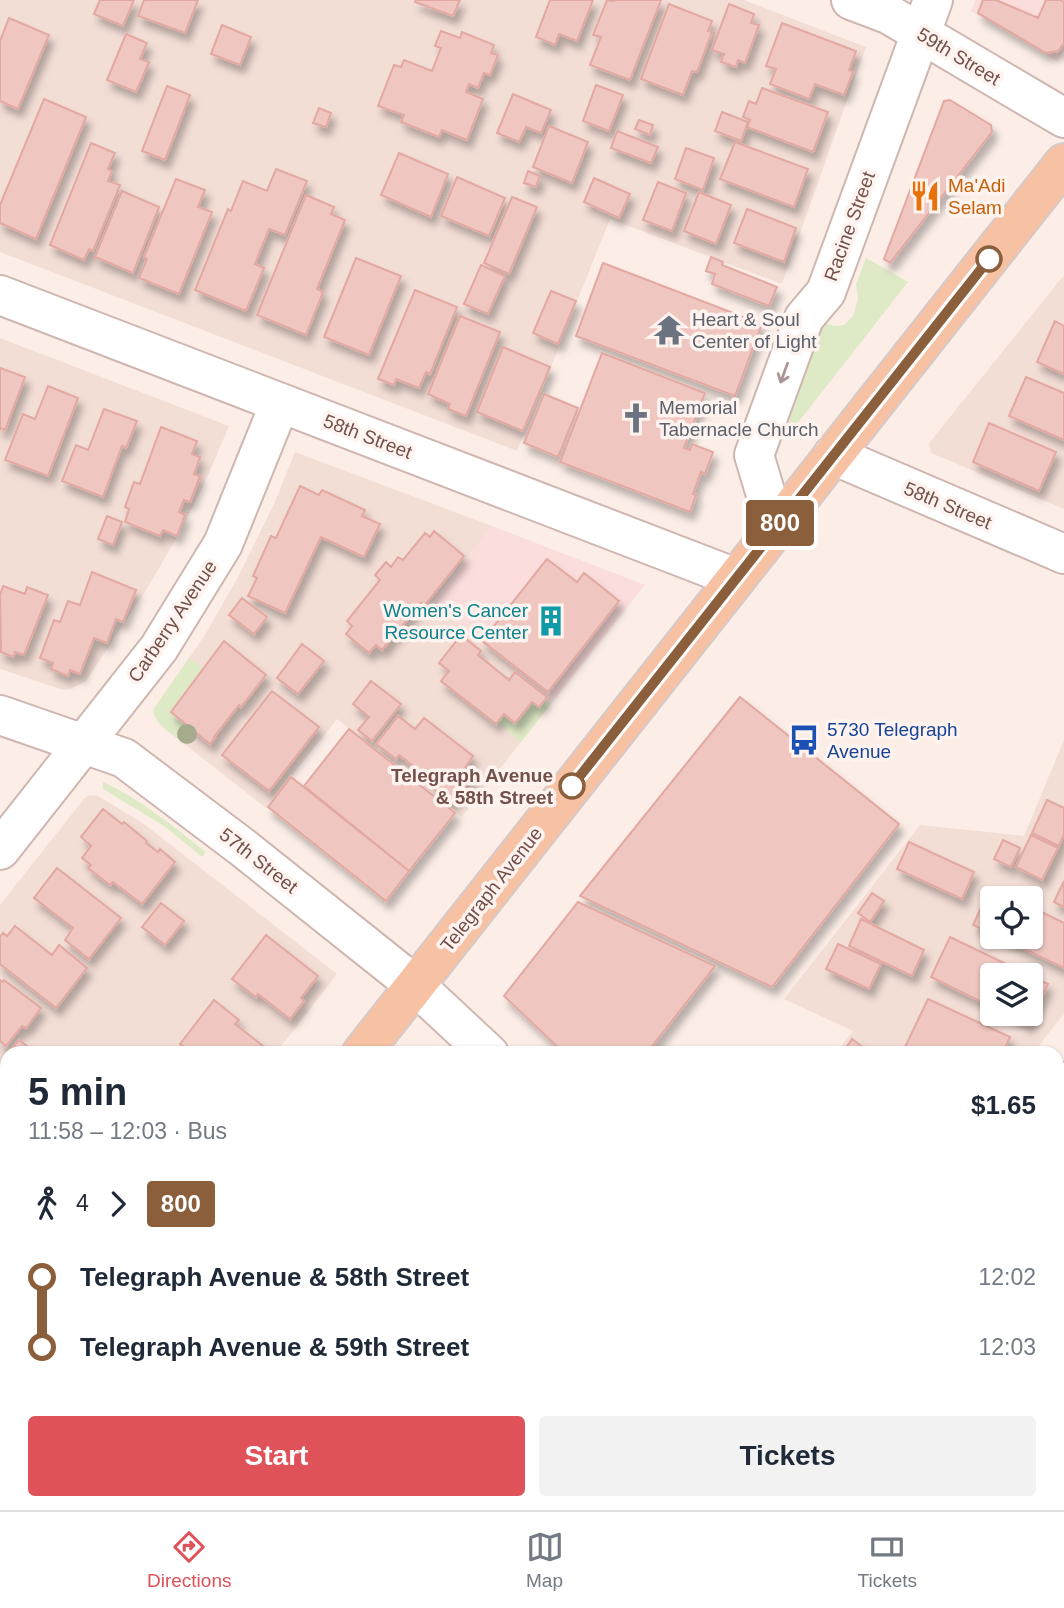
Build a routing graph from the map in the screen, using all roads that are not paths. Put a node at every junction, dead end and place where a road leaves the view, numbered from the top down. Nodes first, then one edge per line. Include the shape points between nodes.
1 (851, 0) edge
2 (927, 17) edge
3 (1064, 118) edge
4 (1064, 163) edge
5 (0, 295) edge
6 (280, 403) junction
7 (833, 455) junction
8 (776, 528) junction
9 (1064, 554) edge
10 (736, 578) junction
11 (0, 715) edge
12 (83, 744) junction
13 (0, 850) edge
14 (415, 985) junction
15 (367, 1046) edge
16 (480, 1046) edge

1 - 2 street, 59th Street via 888,14
2 - 3 street, 59th Street
2 -> 8 street, Racine Street via 826,292 804,318 754,455
4 - 7 main road, Telegraph Avenue
5 - 6 street, 58th Street
6 - 10 street, 58th Street
6 - 12 street, Carberry Avenue via 223,544 159,648
7 - 8 main road, Telegraph Avenue
7 - 9 street, 58th Street
8 - 10 main road, Telegraph Avenue
10 - 14 main road, Telegraph Avenue
11 - 12 street, 57th Street
12 - 13 street, Carberry Avenue
12 - 14 street, 57th Street via 124,758
14 - 15 main road, Telegraph Avenue
14 - 16 street, 57th Street

